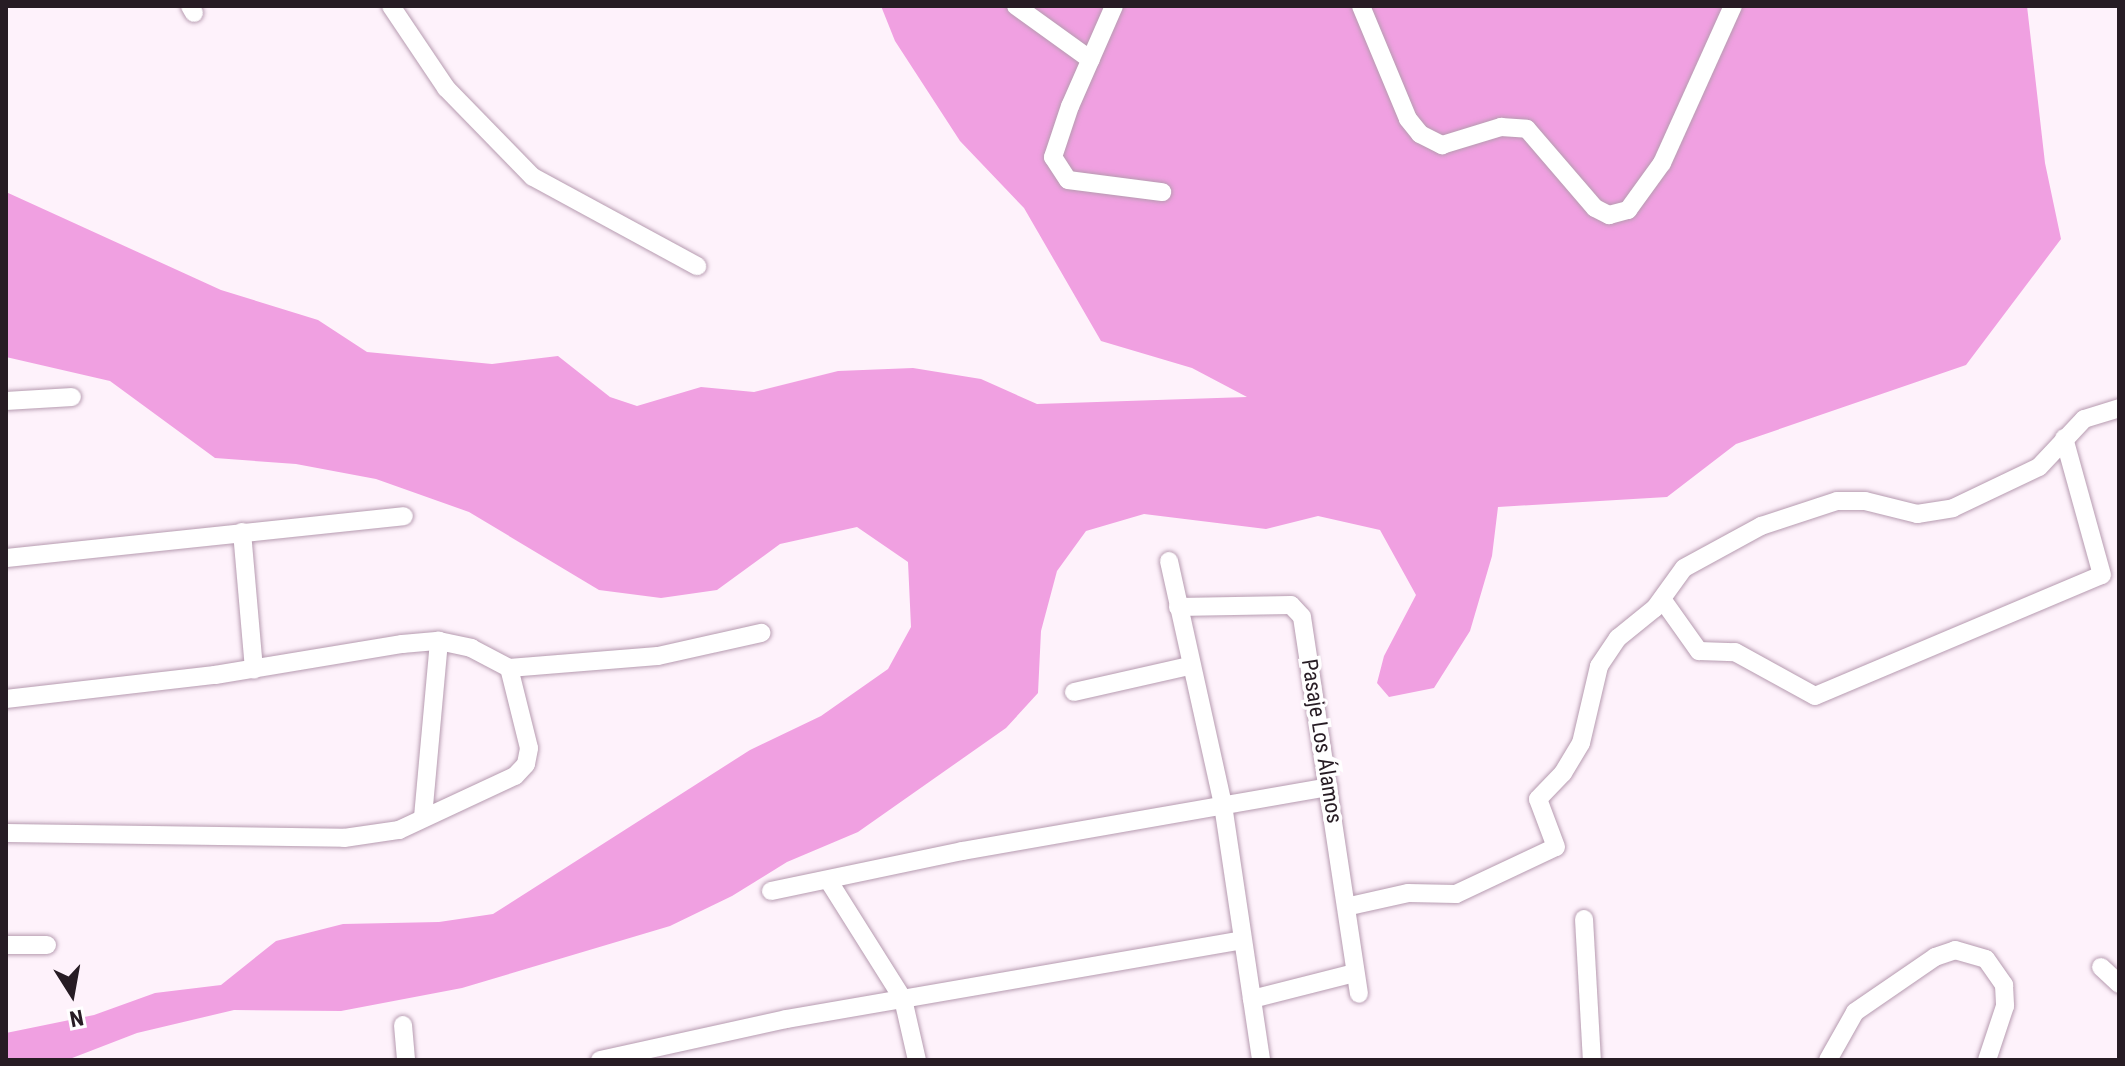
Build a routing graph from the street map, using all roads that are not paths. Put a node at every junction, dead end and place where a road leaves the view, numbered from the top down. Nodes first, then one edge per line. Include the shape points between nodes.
1 (391, 6) edge
2 (1016, 6) edge
3 (1114, 6) edge
4 (1361, 6) edge
5 (1733, 6) edge
6 (1091, 60) junction
7 (1162, 192) dead end
8 (697, 266) dead end
9 (72, 397) dead end
10 (6, 401) edge
11 (2119, 408) edge
12 (2064, 438) junction
13 (404, 516) dead end
14 (242, 532) junction
15 (6, 558) edge
16 (1169, 561) dead end
17 (1662, 599) junction
18 (1178, 607) junction
19 (761, 633) dead end
20 (439, 641) junction
21 (1189, 666) junction
22 (509, 668) junction
23 (254, 669) junction
24 (1074, 692) dead end
25 (6, 699) edge
26 (1328, 787) junction
27 (1223, 805) junction
28 (423, 817) junction
29 (6, 833) edge
30 (830, 883) junction
31 (771, 891) dead end
32 (1350, 906) junction
33 (1584, 919) dead end
34 (1242, 940) junction
35 (6, 945) edge
36 (47, 945) dead end
37 (2101, 967) dead end
38 (1355, 973) junction
39 (2119, 984) edge
40 (1359, 994) dead end
41 (903, 999) junction
42 (1252, 999) junction
43 (403, 1025) dead end
44 (406, 1060) edge
45 (600, 1060) edge
46 (917, 1060) edge
47 (1261, 1060) edge
48 (1592, 1060) edge
49 (1828, 1060) edge
50 (1987, 1060) edge

1 - 8 street via 446,88 533,177
2 - 6 street
3 - 6 street
4 - 5 street via 1408,119 1420,134 1442,145 1510,125 1527,129 1595,208 1616,215 1628,210 1662,163
6 - 7 street via 1053,157 1068,180
9 - 10 street
11 - 12 street via 2096,413
12 - 17 street via 2039,467 1953,508 1917,514 1865,501 1837,501 1761,526 1684,568
12 - 17 street via 2102,575 1815,696 1735,652 1699,651
13 - 14 street
14 - 15 street
14 - 23 street
16 - 18 street
17 - 32 street via 1605,655 1581,743 1538,799 1556,847 1456,894 1408,893
18 - 21 street
18 - 26 street, Pasaje Los Álamos via 1291,605 1302,617
19 - 22 street via 658,656
20 - 22 street via 471,648
20 - 23 street
20 - 28 street
21 - 24 street
21 - 27 street
22 - 28 street via 529,748 526,764 515,776
23 - 25 street
26 - 27 street
26 - 32 street, Pasaje Los Álamos
27 - 30 street via 962,851
27 - 34 street
28 - 29 street via 385,834 344,838
30 - 31 street
30 - 41 street
32 - 38 street, Pasaje Los Álamos
33 - 48 street
34 - 41 street
34 - 42 street
35 - 36 street
37 - 39 street
38 - 40 street, Pasaje Los Álamos
38 - 42 street
41 - 45 street
41 - 46 street
42 - 47 street
43 - 44 street
49 - 50 street via 1855,1012 1935,957 1955,950 1986,959 2004,985 2005,1006

